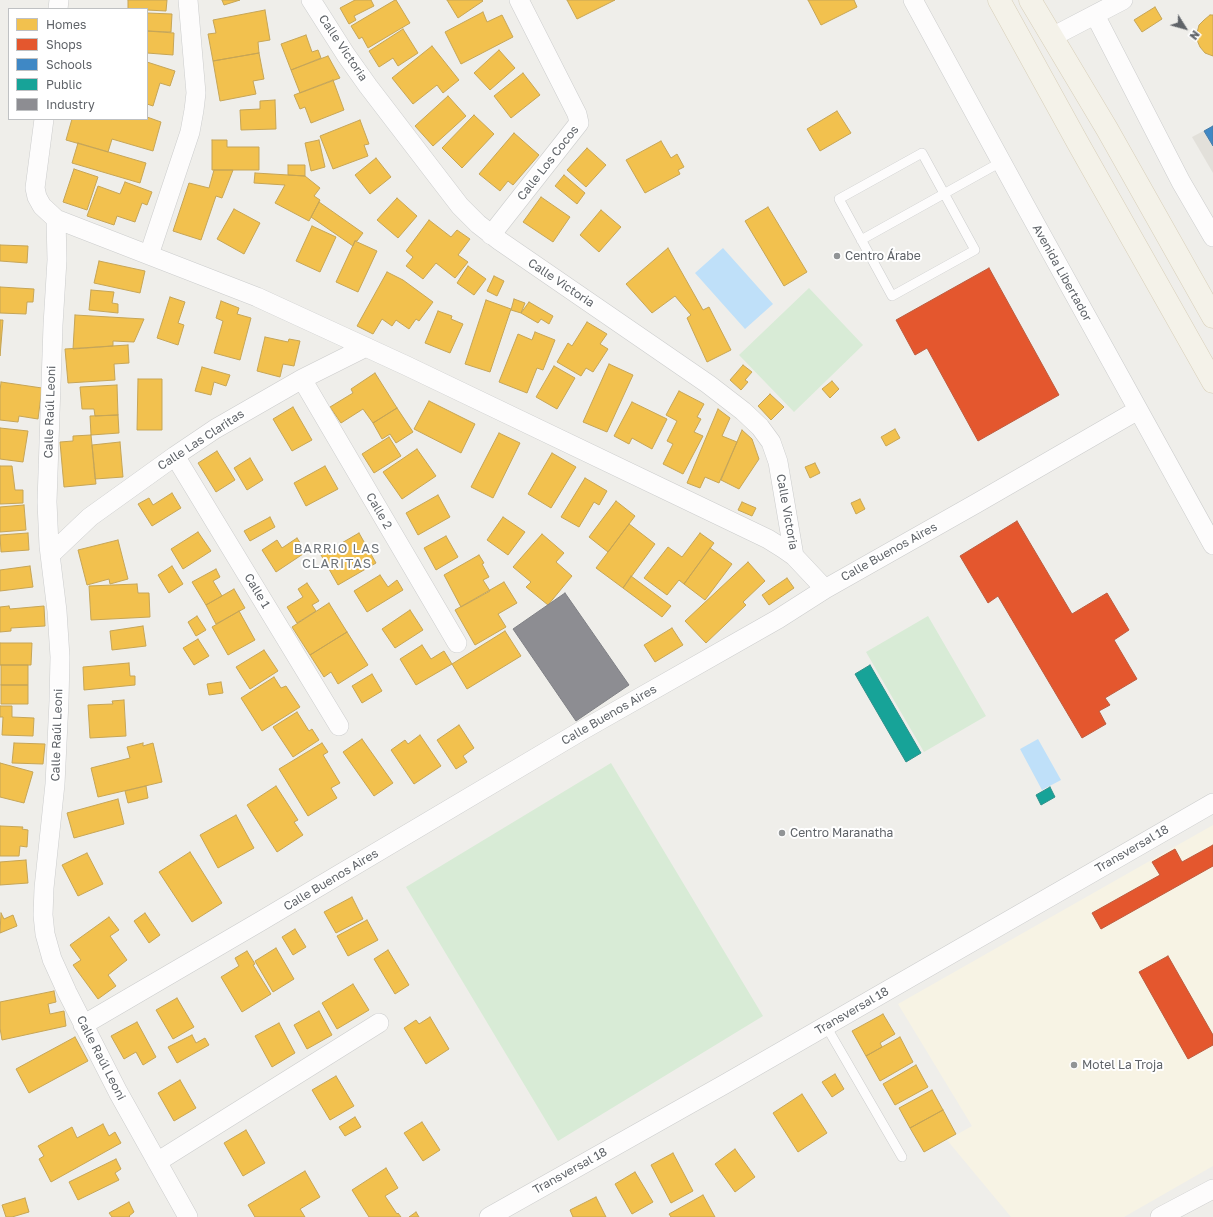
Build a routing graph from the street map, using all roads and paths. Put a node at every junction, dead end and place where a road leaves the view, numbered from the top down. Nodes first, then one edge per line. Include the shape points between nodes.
1 (188, 0) edge
2 (311, 0) edge
3 (519, 0) edge
4 (913, 0) edge
5 (999, 0) edge
6 (1030, 0) edge
7 (1123, 0) edge
8 (1095, 15) junction
9 (1052, 37) junction
10 (44, 120) edge
11 (1001, 162) junction
12 (944, 194) junction
13 (56, 219) junction
14 (491, 235) junction
15 (1213, 237) edge
16 (861, 240) junction
17 (149, 255) junction
18 (1213, 317) edge
19 (366, 347) junction
20 (302, 379) junction
21 (1213, 382) edge
22 (1138, 410) junction
23 (175, 456) junction
24 (1213, 545) edge
25 (50, 555) junction
26 (794, 556) junction
27 (825, 588) junction
28 (457, 643) dead end
29 (339, 726) dead end
30 (1213, 802) edge
31 (379, 1023) dead end
32 (84, 1025) junction
33 (826, 1026) junction
34 (902, 1157) dead end
35 (157, 1162) junction
36 (1213, 1189) edge
37 (188, 1217) edge
38 (489, 1217) edge
39 (1160, 1217) edge

1 - 17 street via 196,93 194,110 190,132
2 - 14 street, Calle Victoria via 346,55 440,180 460,206
3 - 14 street, Calle Los Cocos via 577,114 579,123
4 - 11 street, Avenida Libertador
5 - 21 main road
6 - 9 main road
7 - 8 street
8 - 9 street
8 - 15 street via 1181,182
9 - 18 main road
10 - 13 street via 35,188 42,206
11 - 12 lane
11 - 22 street, Avenida Libertador
12 - 16 lane
12 - 16 lane via 922,153 866,184 839,199
12 - 16 lane via 975,250 892,296
13 - 17 street
13 - 25 street, Calle Raúl Leoni via 57,260 47,502
14 - 26 street, Calle Victoria via 708,384 760,427 771,442 778,462
17 - 19 street via 257,297
19 - 20 street, Calle Las Claritas
19 - 26 street via 768,539
20 - 23 street, Calle Las Claritas via 215,429
20 - 28 street, Calle 2
22 - 24 street, Avenida Libertador
22 - 27 street, Calle Buenos Aires
23 - 25 street, Calle Las Claritas via 90,517
23 - 29 street, Calle 1
25 - 32 street, Calle Raúl Leoni via 60,657 55,784 43,915 52,959
26 - 27 street
27 - 32 street, Calle Buenos Aires via 778,619 581,731
30 - 33 street, Transversal 18
31 - 35 street
32 - 35 street, Calle Raúl Leoni
33 - 34 lane
33 - 38 street, Transversal 18
35 - 37 street, Calle Raúl Leoni
36 - 39 street

